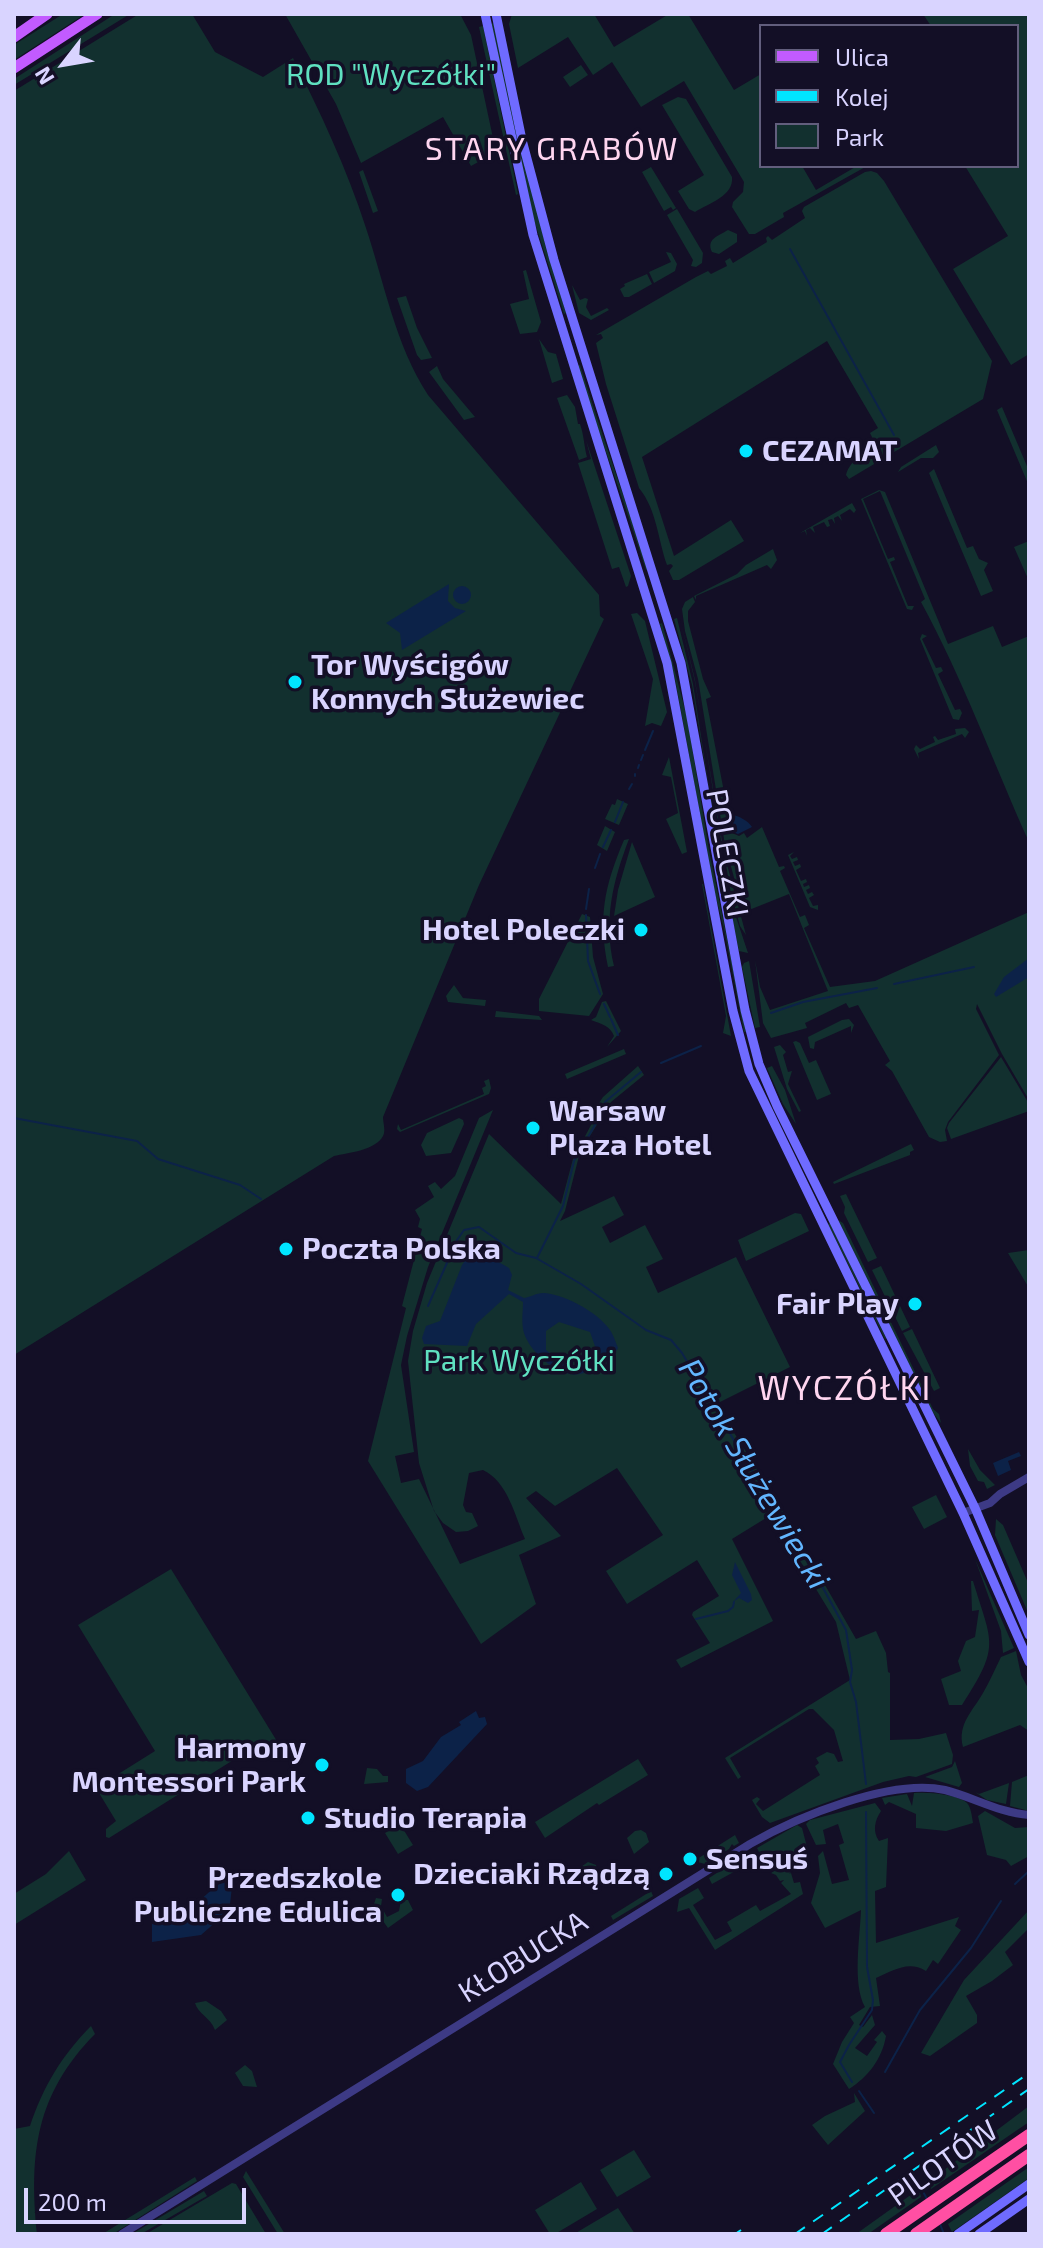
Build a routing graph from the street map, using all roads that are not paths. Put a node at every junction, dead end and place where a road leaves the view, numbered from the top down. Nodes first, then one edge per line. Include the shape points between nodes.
1 (47, 14) edge
2 (97, 14) edge
3 (485, 14) edge
4 (496, 14) edge
5 (14, 37) edge
6 (14, 68) edge
7 (1029, 1477) edge
8 (975, 1508) junction
9 (963, 1513) junction
10 (1029, 1635) edge
11 (1029, 1662) edge
12 (1029, 1815) edge
13 (1029, 2135) edge
14 (1029, 2155) edge
15 (1029, 2184) edge
16 (1029, 2199) edge
17 (122, 2234) edge
18 (886, 2234) edge
19 (916, 2234) edge
20 (958, 2234) edge
21 (979, 2234) edge

1 - 5 main road
2 - 6 main road
3 - 9 main road, POLECZKI via 533,235 667,663 749,1071
4 - 8 main road, POLECZKI via 554,260 681,663 716,864 759,1064
7 - 8 street
8 - 9 street
8 - 10 main road, POLECZKI
9 - 11 main road, POLECZKI
12 - 17 street, KŁOBUCKA via 928,1788 892,1791 801,1818 765,1835
13 - 18 highway, PILOTÓW
14 - 19 highway, PILOTÓW
15 - 20 main road
16 - 21 main road

